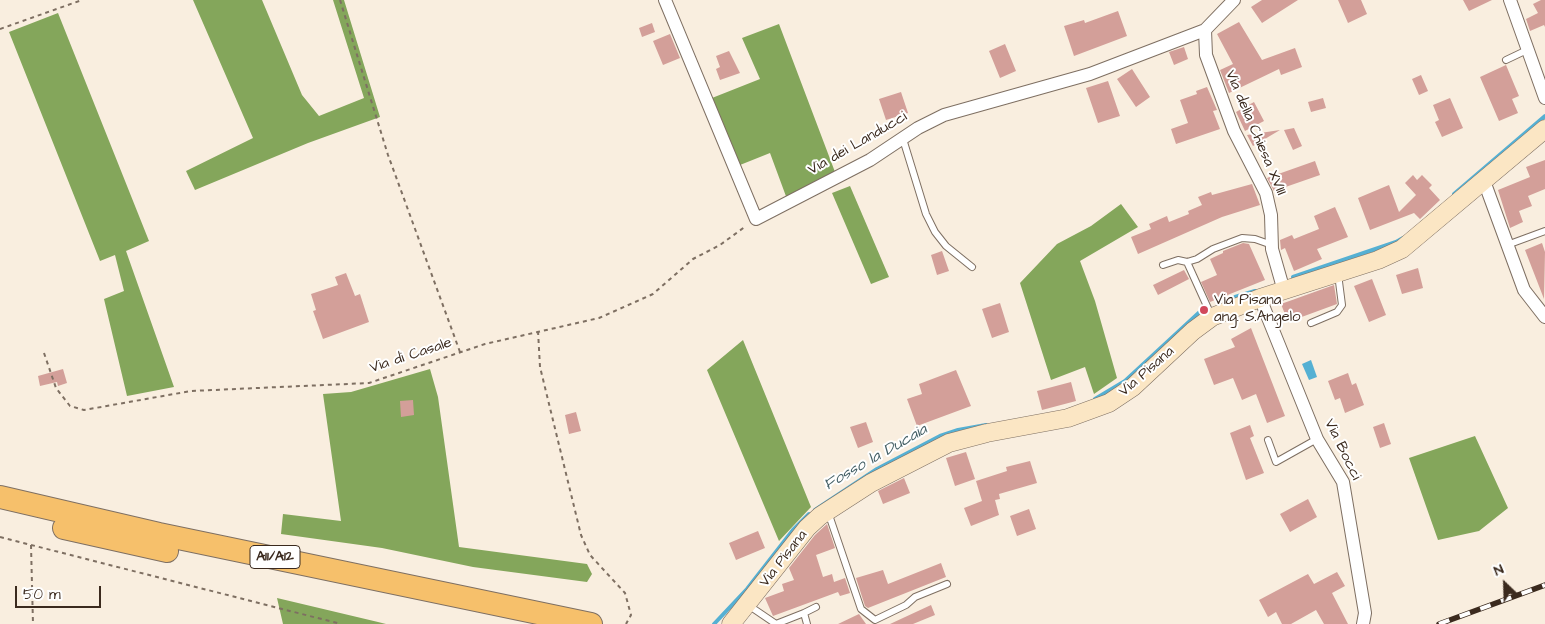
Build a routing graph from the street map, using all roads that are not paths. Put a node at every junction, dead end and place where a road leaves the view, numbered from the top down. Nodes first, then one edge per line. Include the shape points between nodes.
1 (665, 0) edge
2 (1235, 0) edge
3 (1510, 0) edge
4 (1205, 30) junction
5 (1527, 50) junction
6 (1506, 60) dead end
7 (1545, 98) edge
8 (1545, 129) edge
9 (903, 139) junction
10 (1484, 181) junction
11 (1545, 231) edge
12 (1272, 245) junction
13 (1506, 246) junction
14 (1187, 262) junction
15 (1163, 265) dead end
16 (972, 267) dead end
17 (1338, 273) junction
18 (1284, 291) junction
19 (1260, 298) junction
20 (1212, 317) junction
21 (1545, 317) edge
22 (1311, 323) dead end
23 (1317, 439) junction
24 (1268, 440) dead end
25 (0, 497) edge
26 (827, 511) junction
27 (0, 512) edge
28 (947, 584) dead end
29 (748, 605) junction
30 (816, 607) dead end
31 (804, 613) junction
32 (516, 624) edge
33 (591, 624) edge
34 (731, 624) edge
35 (808, 624) edge
36 (1363, 624) edge

1 - 9 street, Via dei Landucci via 756,219 870,160
2 - 4 street
3 - 5 street
4 - 9 street, Via dei Landucci via 1090,74 944,115
4 - 12 street, Via della Chiesa XVIII via 1206,55 1218,90 1266,193
5 - 6 lane
5 - 7 street
8 - 10 main road, Via Pisana
9 - 16 lane via 926,214 935,232 946,246
10 - 13 street
10 - 17 main road, Via Pisana via 1410,244 1378,260
11 - 13 lane
12 - 14 lane via 1242,238
12 - 18 street, Via della Chiesa XVIII
13 - 21 street via 1524,290
14 - 15 lane via 1178,260
14 - 20 lane
17 - 18 main road, Via Pisana
17 - 22 lane via 1342,305 1337,312
18 - 19 main road, Via Pisana
19 - 20 main road, Via Pisana
19 - 23 street, Via Bocci
20 - 26 main road, Via Pisana via 1133,387 1109,403 1068,418 949,443 883,476
23 - 24 lane via 1276,462
23 - 36 street, Via Bocci via 1343,482 1365,613
25 - 33 highway, A11/A12 via 159,534
26 - 28 lane via 861,609 875,620 915,597
26 - 29 main road, Via Pisana via 807,528
27 - 32 highway, A11/A12 via 126,542
29 - 31 lane via 776,624
29 - 34 main road, Via Pisana
30 - 31 lane
31 - 35 lane

